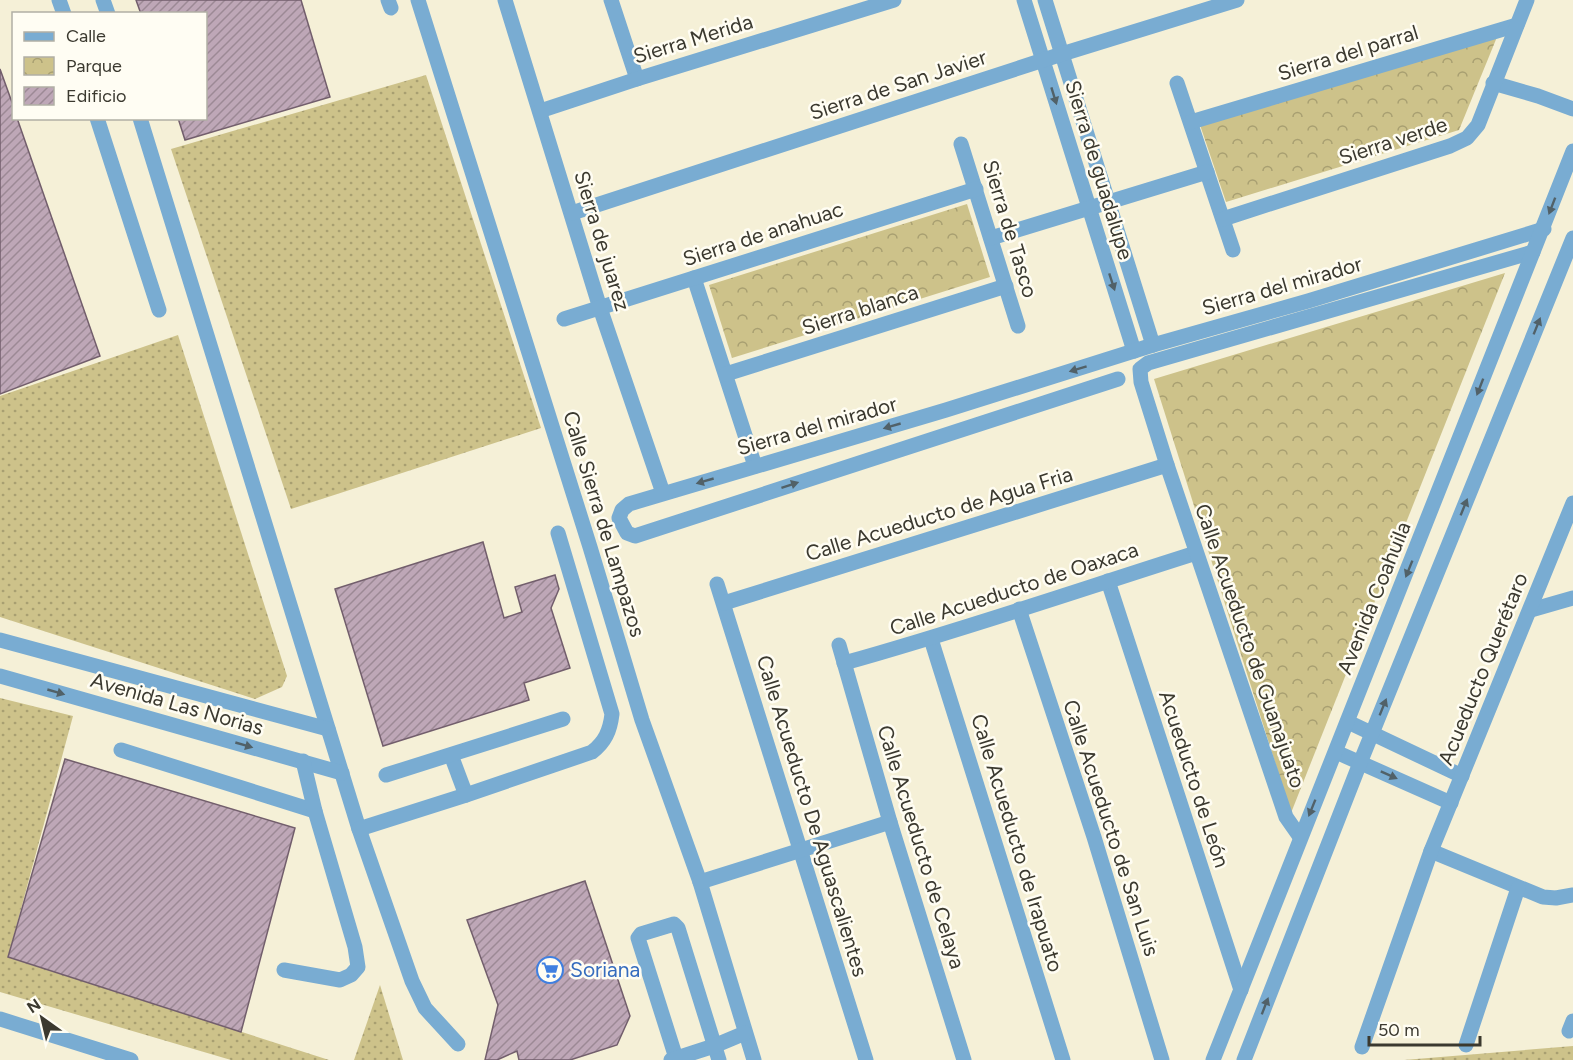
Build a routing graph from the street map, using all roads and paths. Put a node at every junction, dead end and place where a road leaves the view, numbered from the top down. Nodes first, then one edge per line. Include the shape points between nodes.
1 (418, 0) edge
2 (505, 0) edge
3 (611, 0) edge
4 (894, 0) edge
5 (1024, 0) edge
6 (1045, 0) edge
7 (1238, 0) edge
8 (1527, 0) edge
9 (1517, 25) junction
10 (1062, 54) junction
11 (1044, 60) junction
12 (637, 79) junction
13 (1177, 83) dead end
14 (1493, 83) junction
15 (1573, 109) edge
16 (540, 111) junction
17 (98, 120) edge
18 (141, 120) edge
19 (1191, 122) junction
20 (961, 144) dead end
21 (1573, 151) edge
22 (1207, 172) junction
23 (976, 189) junction
24 (1109, 201) junction
25 (1088, 208) junction
26 (572, 213) junction
27 (1223, 219) junction
28 (1544, 229) junction
29 (991, 238) junction
30 (1573, 238) edge
31 (1233, 250) dead end
32 (1533, 252) junction
33 (694, 278) junction
34 (1006, 286) junction
35 (600, 308) junction
36 (159, 310) dead end
37 (564, 319) dead end
38 (1018, 326) dead end
39 (1153, 345) junction
40 (1134, 351) junction
41 (1140, 369) joint
42 (726, 374) junction
43 (1118, 380) dead end
44 (946, 410) junction
45 (952, 432) junction
46 (1167, 465) junction
47 (755, 466) junction
48 (663, 493) junction
49 (1573, 503) edge
50 (558, 533) dead end
51 (1196, 554) junction
52 (1108, 581) junction
53 (717, 584) dead end
54 (1573, 598) edge
55 (724, 603) junction
56 (1019, 609) junction
57 (1531, 610) junction
58 (931, 639) junction
59 (0, 640) edge
60 (839, 645) dead end
61 (844, 663) junction
62 (0, 676) edge
63 (563, 719) dead end
64 (1348, 722) junction
65 (328, 729) junction
66 (1372, 734) junction
67 (121, 750) dead end
68 (1336, 752) junction
69 (451, 754) junction
70 (303, 762) junction
71 (1360, 763) junction
72 (342, 773) junction
73 (386, 775) dead end
74 (1462, 776) junction
75 (466, 795) junction
76 (1451, 802) junction
77 (315, 811) junction
78 (890, 822) junction
79 (359, 828) junction
80 (1300, 837) junction
81 (801, 849) junction
82 (1431, 851) junction
83 (700, 882) junction
84 (1518, 888) junction
85 (1573, 896) edge
86 (284, 970) dead end
87 (1241, 990) junction
88 (0, 1019) edge
89 (745, 1033) junction
90 (458, 1044) dead end
91 (1466, 1045) dead end
92 (1362, 1047) dead end
93 (717, 1053) edge
94 (124, 1059) edge
95 (673, 1059) edge
96 (754, 1060) edge
97 (867, 1060) edge
98 (964, 1060) edge
99 (1063, 1060) edge
100 (1162, 1060) edge
101 (1213, 1060) edge
102 (1244, 1060) edge

1 - 83 street, Calle Sierra de Lampazos via 642,720
2 - 16 street, Sierra de juarez
3 - 12 street
4 - 12 street, Sierra Merida
5 - 11 street, Sierra de guadalupe
6 - 10 street, Sierra de guadalupe
7 - 10 street, Sierra de San Javier
8 - 9 street, Sierra verde
9 - 14 street, Sierra verde
9 - 19 street, Sierra del parral
10 - 11 street, Sierra de San Javier
10 - 24 street, Sierra de guadalupe
11 -> 25 street, Sierra de guadalupe
11 - 26 street, Sierra de San Javier
12 - 16 street, Sierra Merida
13 - 19 street
14 - 15 street
14 - 27 street, Sierra verde via 1478,124 1460,142
16 - 26 street, Sierra de juarez
17 - 36 street
18 - 65 street
19 - 22 street
20 - 23 street, Sierra de Tasco
21 -> 28 street, Avenida Coahuila
22 - 24 street
22 - 27 street
23 - 29 street, Sierra de Tasco
23 - 33 street, Sierra de anahuac
24 - 25 street
24 - 39 street, Sierra de guadalupe
25 - 29 street
25 -> 40 street, Sierra de guadalupe
26 - 35 street, Sierra de juarez
27 - 31 street
28 - 32 street, Avenida Coahuila
28 - 39 street, Sierra del mirador
29 - 34 street, Sierra de Tasco
66 -> 30 street
32 - 41 street, Sierra del mirador via 1148,363
32 -> 64 street, Avenida Coahuila
33 - 35 street, Sierra de anahuac
33 - 42 street
34 - 38 street, Sierra de Tasco
34 - 42 street, Sierra blanca
35 - 37 street, Sierra de anahuac
35 - 48 street, Sierra de juarez
39 - 40 street, Sierra del mirador
40 -> 44 street, Sierra del mirador
41 - 46 street, Calle Acueducto de Guanajuato
42 - 47 street
43 - 45 street, Sierra del mirador
44 - 45 street
44 -> 47 street, Sierra del mirador
48 -> 45 street, Sierra del mirador via 622,510 620,518 627,533 635,536
46 - 51 street, Calle Acueducto de Guanajuato
46 - 55 street, Calle Acueducto de Agua Fria
47 -> 48 street, Sierra del mirador
49 - 57 street, Acueducto Querétaro
50 - 75 street via 612,714 611,725 601,745 592,752
51 - 52 street, Calle Acueducto de Oaxaca
51 - 80 street, Calle Acueducto de Guanajuato via 1286,817
52 - 56 street, Calle Acueducto de Oaxaca
52 - 87 street, Acueducto de León
53 - 55 street, Calle Acueducto De Aguascalientes
54 - 57 street
55 - 81 street, Calle Acueducto De Aguascalientes
56 - 58 street, Calle Acueducto de Oaxaca
56 - 100 street, Calle Acueducto de San Luis
57 - 74 street, Acueducto Querétaro
58 - 61 street, Calle Acueducto de Oaxaca
58 - 99 street, Calle Acueducto de Irapuato
59 - 65 street, Avenida Las Norias
60 - 61 street, Calle Acueducto de Celaya
61 - 78 street, Calle Acueducto de Celaya
62 -> 70 street, Avenida Las Norias
63 - 69 street
64 - 66 street
64 - 68 street, Avenida Coahuila
65 - 72 street
66 - 71 street
66 - 74 street
67 - 77 street
68 - 71 street
68 -> 80 street, Avenida Coahuila
69 - 73 street
69 - 75 street
70 - 72 street, Avenida Las Norias
70 - 77 street
71 -> 76 street
102 -> 71 street
72 - 79 street
74 - 76 street, Acueducto Querétaro
75 - 79 street
76 - 82 street, Acueducto Querétaro
77 - 86 street via 358,967 340,980
78 - 81 street
78 - 98 street, Calle Acueducto de Celaya
79 - 90 street via 411,981 425,1008
80 - 87 street, Avenida Coahuila
81 - 83 street
81 - 97 street, Calle Acueducto De Aguascalientes
82 - 84 street
82 - 92 street, Acueducto Querétaro
83 - 89 street, Calle Sierra de Lampazos
84 - 85 street via 1548,898
84 - 91 street
87 - 101 street, Avenida Coahuila
88 - 94 street
89 - 93 street
89 - 96 street, Calle Sierra de Lampazos
93 - 95 street
93 - 95 street via 674,924 638,938

